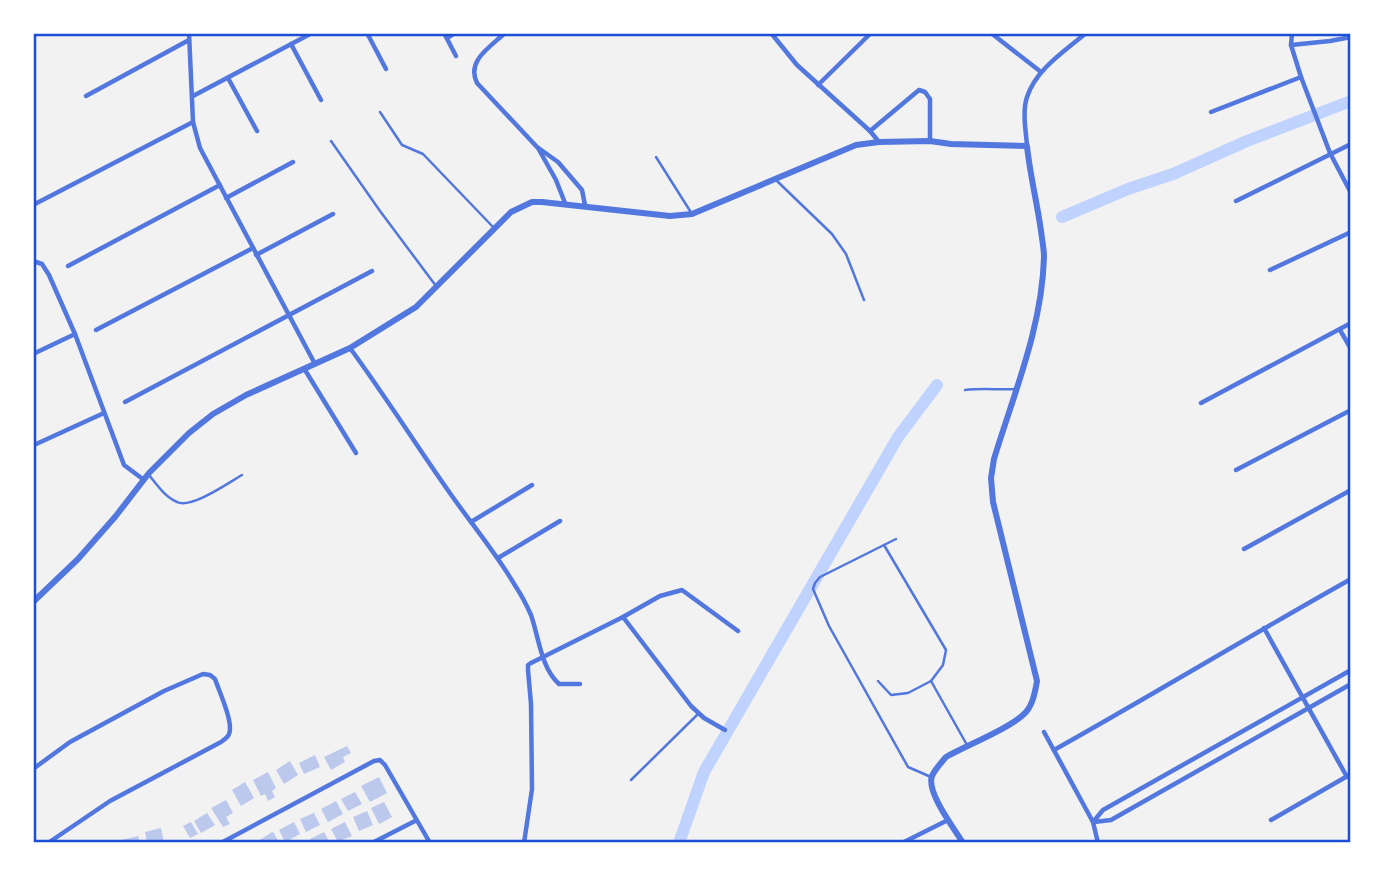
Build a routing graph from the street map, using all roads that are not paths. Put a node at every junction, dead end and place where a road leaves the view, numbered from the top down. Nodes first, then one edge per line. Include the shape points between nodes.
1 (189, 33) edge
2 (312, 33) edge
3 (367, 33) edge
4 (455, 33) edge
5 (505, 33) edge
6 (771, 33) edge
7 (871, 33) edge
8 (991, 33) edge
9 (1086, 33) edge
10 (1292, 33) edge
11 (446, 36) edge
12 (1351, 37) edge
13 (189, 40) junction
14 (291, 44) junction
15 (1291, 45) junction
16 (456, 56) dead end
17 (386, 69) dead end
18 (1041, 72) junction
19 (1301, 77) junction
20 (228, 78) junction
21 (818, 85) junction
22 (86, 96) dead end
23 (193, 96) junction
24 (321, 100) dead end
25 (380, 112) dead end
26 (1211, 112) dead end
27 (193, 122) junction
28 (257, 131) dead end
29 (870, 131) junction
30 (331, 141) dead end
31 (930, 141) junction
32 (879, 142) junction
33 (1351, 144) edge
34 (1027, 146) junction
35 (537, 147) junction
36 (1330, 153) junction
37 (656, 157) dead end
38 (293, 162) dead end
39 (775, 178) junction
40 (220, 185) junction
41 (1351, 193) edge
42 (226, 198) junction
43 (1236, 201) dead end
44 (565, 203) junction
45 (33, 205) edge
46 (584, 205) junction
47 (333, 214) dead end
48 (692, 214) junction
49 (494, 228) junction
50 (1351, 232) edge
51 (253, 248) junction
52 (256, 255) junction
53 (33, 261) edge
54 (68, 266) dead end
55 (1270, 270) dead end
56 (372, 271) dead end
57 (437, 287) junction
58 (864, 300) dead end
59 (288, 315) junction
60 (1351, 323) edge
61 (96, 330) dead end
62 (1340, 330) junction
63 (75, 334) junction
64 (351, 348) junction
65 (1351, 349) edge
66 (33, 354) edge
67 (315, 365) junction
68 (305, 370) junction
69 (1016, 388) junction
70 (965, 390) dead end
71 (125, 402) dead end
72 (1201, 403) dead end
73 (1351, 410) edge
74 (104, 413) junction
75 (34, 446) edge
76 (355, 453) dead end
77 (1236, 470) dead end
78 (242, 475) dead end
79 (146, 477) junction
80 (532, 485) dead end
81 (1351, 490) edge
82 (560, 521) dead end
83 (471, 522) junction
84 (896, 539) dead end
85 (884, 544) junction
86 (1244, 549) dead end
87 (498, 558) junction
88 (1351, 579) edge
89 (33, 602) edge
90 (623, 617) junction
91 (1264, 628) junction
92 (738, 631) dead end
93 (543, 656) junction
94 (1351, 670) edge
95 (878, 681) dead end
96 (931, 681) junction
97 (580, 684) dead end
98 (1351, 684) edge
99 (1302, 697) junction
100 (1308, 708) junction
101 (698, 713) junction
102 (726, 730) dead end
103 (1044, 732) dead end
104 (967, 745) junction
105 (1054, 750) junction
106 (33, 769) edge
107 (1349, 776) edge
108 (931, 777) junction
109 (631, 780) dead end
110 (949, 820) junction
111 (1271, 820) dead end
112 (415, 821) junction
113 (1093, 822) junction
114 (48, 843) edge
115 (221, 843) edge
116 (372, 843) edge
117 (430, 843) edge
118 (524, 843) edge
119 (902, 843) edge
120 (963, 843) edge
121 (1098, 843) edge

1 - 13 street
2 - 14 street
3 - 17 street
4 - 11 street
5 - 35 street via 474,62 473,75
6 - 21 street
7 - 21 street
8 - 18 street
9 - 18 street
10 - 15 street
11 - 16 street
12 - 15 street
13 - 22 street
13 - 23 street
14 - 20 street
14 - 24 street
15 - 19 street
18 - 34 street via 1026,98
19 - 26 street
19 - 36 street
20 - 23 street
20 - 28 street
21 - 29 street
23 - 27 street
25 - 49 lane via 402,145 423,154
27 - 40 street via 200,148
27 - 45 street
29 - 31 street via 919,90 930,99
29 - 32 street
30 - 57 lane
31 - 32 street
31 - 34 street
32 - 39 street via 856,145
33 - 36 street
34 - 69 street via 1044,255 1031,344
35 - 44 street
35 - 46 street via 558,162 582,190
36 - 41 street
36 - 43 street
37 - 48 lane
38 - 42 street
39 - 48 street
39 - 58 lane via 832,234 846,254
40 - 42 street
40 - 54 street
42 - 51 street
44 - 46 street
44 - 49 street via 532,202 511,212
46 - 48 street via 670,216
47 - 52 street
49 - 57 street
50 - 55 street
51 - 52 street
51 - 61 street
52 - 59 street
53 - 63 street via 49,275
56 - 59 street
57 - 64 street via 416,307
59 - 67 street
59 - 71 street
60 - 62 street
62 - 65 street
62 - 72 street
63 - 66 street
63 - 74 street
64 - 67 street
64 - 83 street
67 - 68 street
68 - 76 street
68 - 79 street via 213,414
69 - 70 lane
69 - 104 street via 994,459 993,502 1037,681 1026,712
73 - 77 street
74 - 75 street
74 - 79 street via 124,465
78 - 79 lane via 190,504 177,503
79 - 89 street via 78,559
80 - 83 street
81 - 86 street
82 - 87 street
83 - 87 street
84 - 85 lane
85 - 96 lane via 946,650 943,665
85 - 108 lane via 820,577 813,589 908,767
87 - 93 street via 530,614
88 - 91 street
90 - 92 street via 660,596 682,590
90 - 93 street
90 - 101 street
91 - 99 street
91 - 105 street
93 - 97 street via 559,684
93 - 118 street via 528,665 532,789
94 - 99 street
95 - 96 lane via 891,695 908,693
96 - 104 lane
98 - 100 street
99 - 100 street
99 - 113 street via 1103,810
100 - 107 street
100 - 113 street via 1111,820
101 - 102 street
101 - 109 lane
103 - 105 street
104 - 108 street via 946,757
105 - 113 street
106 - 114 street via 70,742 164,691 203,674 215,679 230,722 228,736 110,801
107 - 111 street
108 - 110 street via 932,789
110 - 119 street
110 - 120 street
112 - 115 street via 380,760
112 - 116 street
112 - 117 street
113 - 121 street

